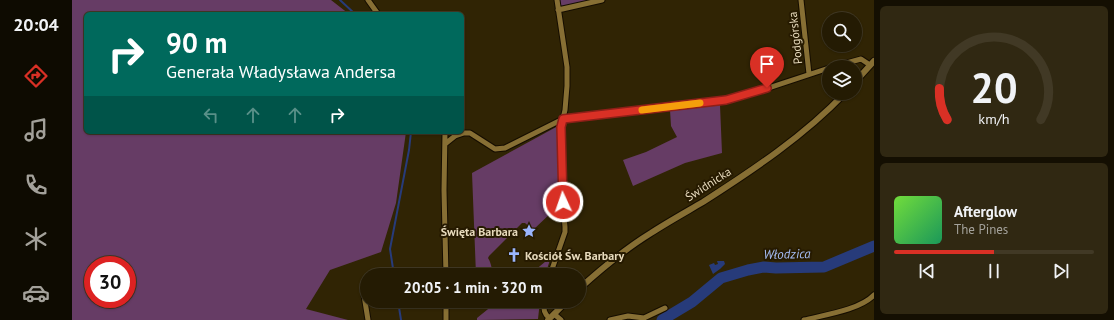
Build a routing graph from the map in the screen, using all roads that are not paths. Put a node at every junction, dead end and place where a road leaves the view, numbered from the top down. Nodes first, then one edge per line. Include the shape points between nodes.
1 (368, 0) edge
2 (557, 0) edge
3 (602, 0) edge
4 (800, 0) edge
5 (558, 10) junction
6 (377, 12) edge
7 (855, 60) edge
8 (872, 63) edge
9 (822, 70) edge
10 (809, 74) junction
11 (862, 74) edge
12 (839, 100) edge
13 (563, 119) junction
14 (464, 133) edge
15 (445, 134) edge
16 (461, 134) edge
17 (445, 144) junction
18 (446, 268) edge
19 (552, 268) edge
20 (586, 282) edge
21 (874, 296) edge
22 (366, 308) edge
23 (446, 308) edge
24 (543, 308) edge
25 (560, 308) edge
26 (665, 308) dead end
27 (550, 317) edge
28 (368, 320) edge
29 (446, 320) edge
30 (561, 320) edge
31 (610, 320) edge
32 (804, 320) edge

1 - 6 street
2 - 5 street
3 - 5 street
4 - 10 street, Podgórska
5 - 13 street via 567,68
7 - 8 street via 861,58
8 - 11 street
9 - 10 street
10 - 13 street via 726,100
12 - 20 street, Świdnicka via 795,138 731,184 628,248
13 - 14 street via 505,148 495,149 470,133
13 - 19 street via 562,192 565,232
15 - 17 street
16 - 17 street
17 - 18 street
21 - 32 street via 860,306
22 - 28 street
23 - 29 street
24 - 27 street via 545,314
25 - 27 street
26 - 31 street via 644,318 628,316
27 - 30 street

